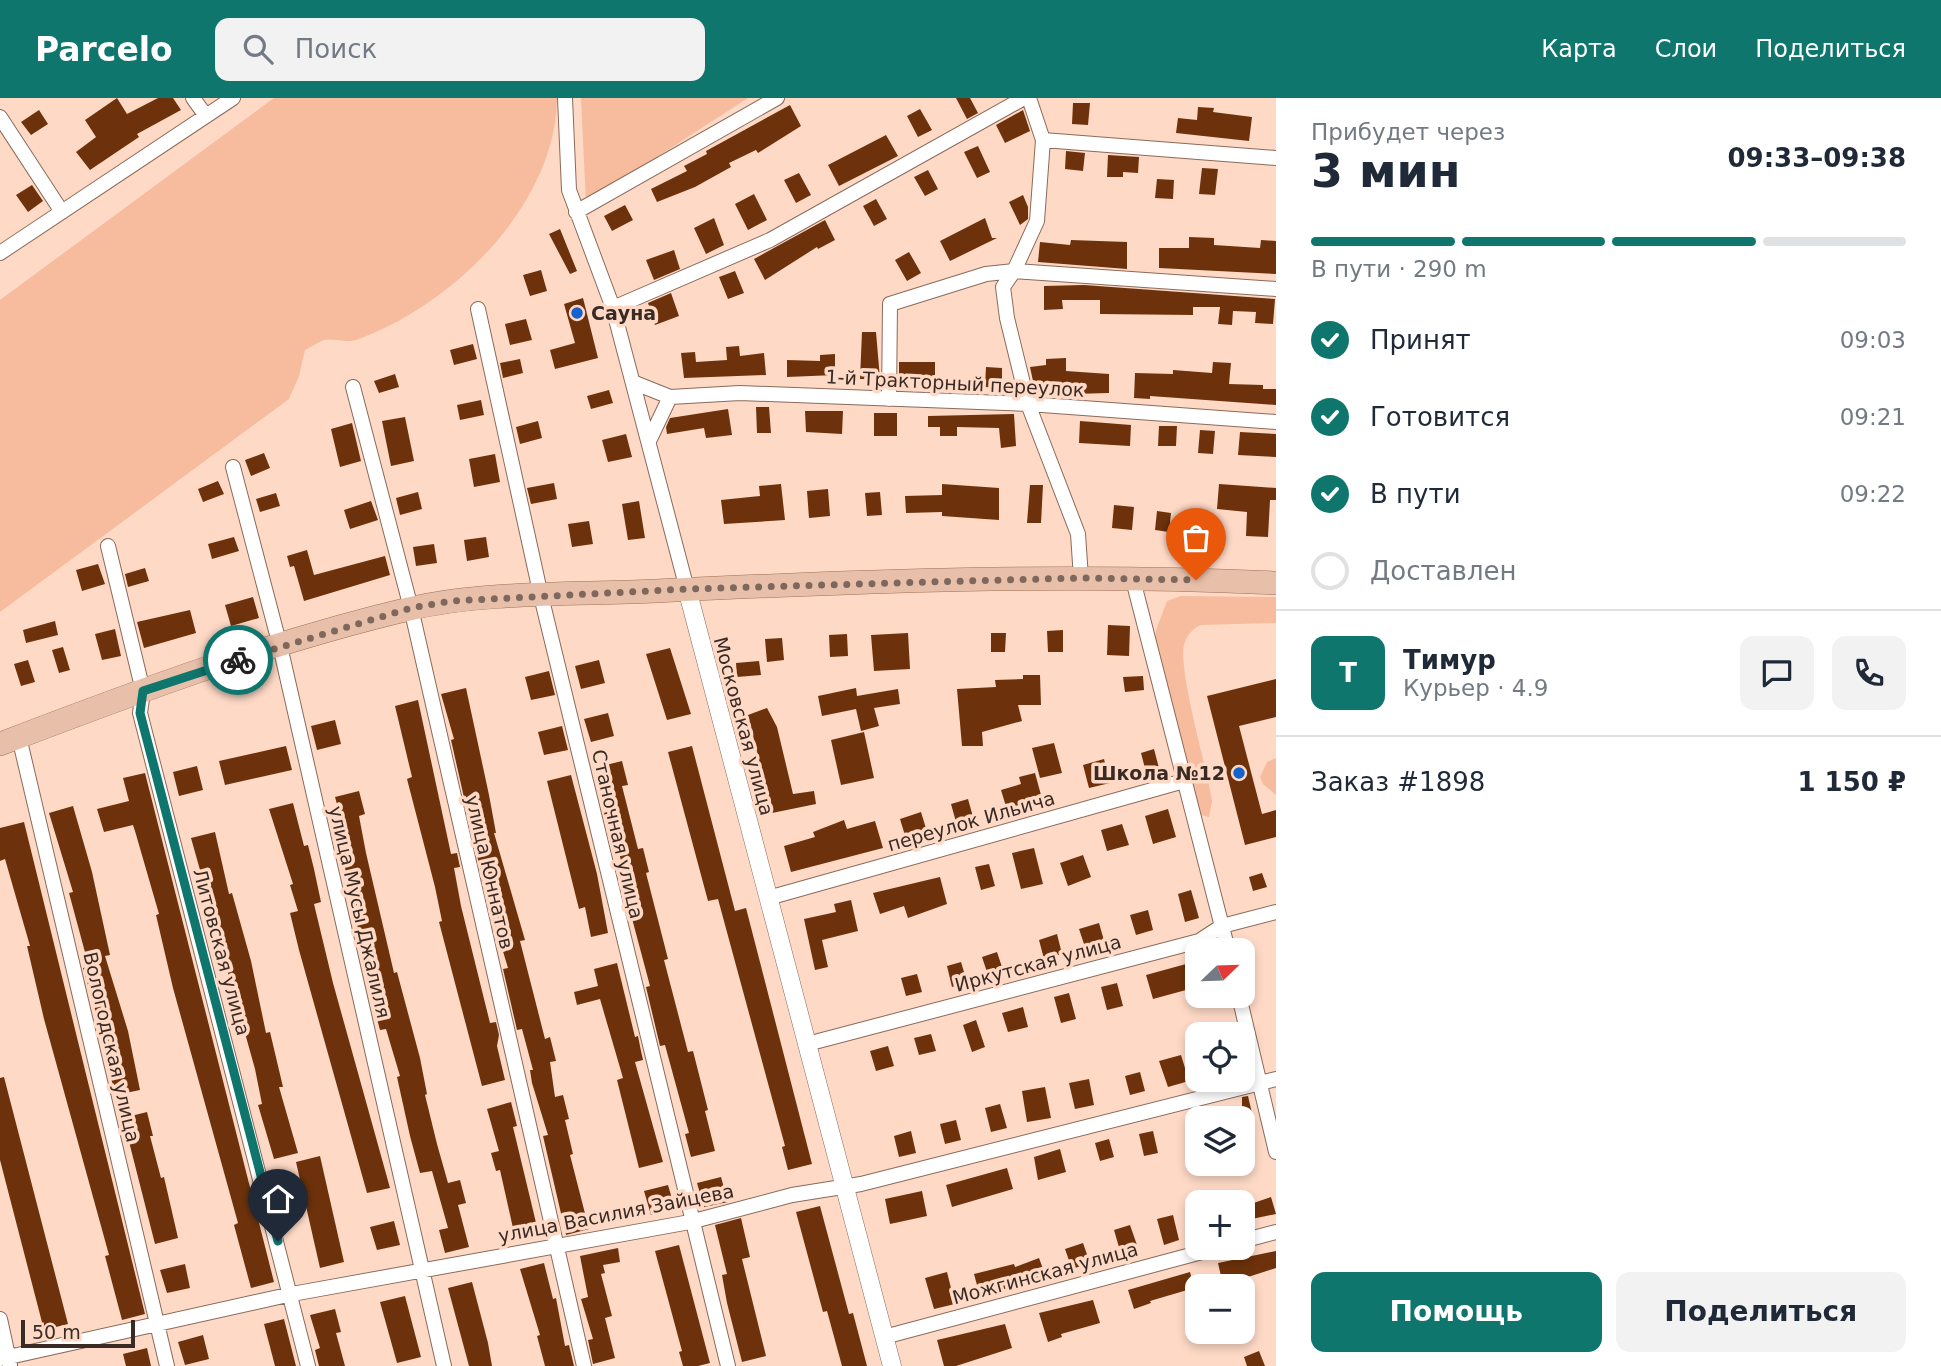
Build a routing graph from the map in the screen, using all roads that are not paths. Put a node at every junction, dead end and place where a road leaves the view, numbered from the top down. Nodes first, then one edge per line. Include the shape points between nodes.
1 (193, 98) edge
2 (233, 98) edge
3 (565, 98) edge
4 (777, 98) edge
5 (1026, 98) edge
6 (206, 116) junction
7 (0, 117) edge
8 (1042, 140) junction
9 (1276, 158) edge
10 (62, 212) junction
11 (576, 212) junction
12 (0, 253) edge
13 (1014, 271) junction
14 (1276, 289) edge
15 (613, 308) junction
16 (478, 309) dead end
17 (635, 383) junction
18 (353, 387) dead end
19 (670, 397) junction
20 (889, 399) junction
21 (1028, 404) junction
22 (1276, 422) edge
23 (649, 441) junction
24 (233, 467) dead end
25 (108, 546) dead end
26 (1081, 578) junction
27 (1133, 580) junction
28 (1276, 583) edge
29 (687, 589) junction
30 (541, 596) junction
31 (411, 608) junction
32 (280, 646) junction
33 (143, 691) junction
34 (10, 741) edge
35 (1184, 782) junction
36 (768, 898) junction
37 (1276, 912) edge
38 (1222, 926) junction
39 (1225, 938) edge
40 (1242, 1008) edge
41 (807, 1044) junction
42 (1276, 1079) edge
43 (1260, 1083) junction
44 (1276, 1152) edge
45 (844, 1186) junction
46 (690, 1222) junction
47 (1276, 1232) edge
48 (1255, 1238) edge
49 (555, 1247) junction
50 (1185, 1256) edge
51 (421, 1268) junction
52 (292, 1294) junction
53 (0, 1320) edge
54 (157, 1324) junction
55 (884, 1336) junction
56 (6, 1361) edge
57 (167, 1366) edge
58 (308, 1366) edge
59 (444, 1366) edge
60 (584, 1366) edge
61 (727, 1366) edge
62 (892, 1366) edge

1 - 6 street
2 - 6 street
3 - 11 street, Московская улица via 569,190
4 - 11 street
5 - 8 street
5 - 15 street via 771,240
6 - 10 street
7 - 10 street
8 - 9 street
8 - 13 street via 1037,221
10 - 12 street
11 - 15 street, Московская улица
13 - 14 street
13 - 20 street via 986,274 890,304
13 - 21 street via 1003,287
15 - 17 street, Московская улица
16 - 30 street, Станочная улица
17 - 19 street, 1-й Тракторный переулок
17 - 23 street, Московская улица
18 - 31 street, улица Юннатов
19 - 20 street, 1-й Тракторный переулок via 740,393
19 - 23 street
20 - 21 street, 1-й Тракторный переулок
21 - 22 street, 1-й Тракторный переулок
21 - 26 street via 1078,534
23 - 29 street, Московская улица
24 - 32 street, улица Мусы Джалиля
25 - 33 street, Литовская улица
26 - 27 main road
26 - 29 main road
27 - 28 main road
27 - 35 street
29 - 30 main road
29 - 36 street, Московская улица
30 - 31 main road
30 - 46 street, Станочная улица
31 - 32 main road
31 - 49 street, улица Юннатов
32 - 33 main road
32 - 51 street, улица Мусы Джалиля
33 - 34 main road
33 - 52 street, Литовская улица via 140,713
34 - 54 street, Вологодская улица
35 - 36 street, переулок Ильича
35 - 38 street
36 - 41 street, Московская улица
37 - 38 street, Иркутская улица
38 - 39 street
38 - 41 street, Иркутская улица via 1199,941
40 - 43 street
41 - 45 street, Московская улица
42 - 43 street, улица Василия Зайцева
43 - 44 street
43 - 45 street, улица Василия Зайцева
45 - 46 street, улица Василия Зайцева
45 - 55 street, Московская улица
46 - 49 street, улица Василия Зайцева
46 - 61 street, Станочная улица
47 - 48 street
49 - 51 street, улица Василия Зайцева
49 - 60 street, улица Юннатов
50 - 55 street, Можгинская улица
51 - 52 street, улица Василия Зайцева
51 - 59 street, улица Мусы Джалиля
52 - 54 street, улица Василия Зайцева
52 - 58 street, Литовская улица
53 - 56 street
54 - 56 street, улица Василия Зайцева
54 - 57 street, Вологодская улица
55 - 62 street, Московская улица

